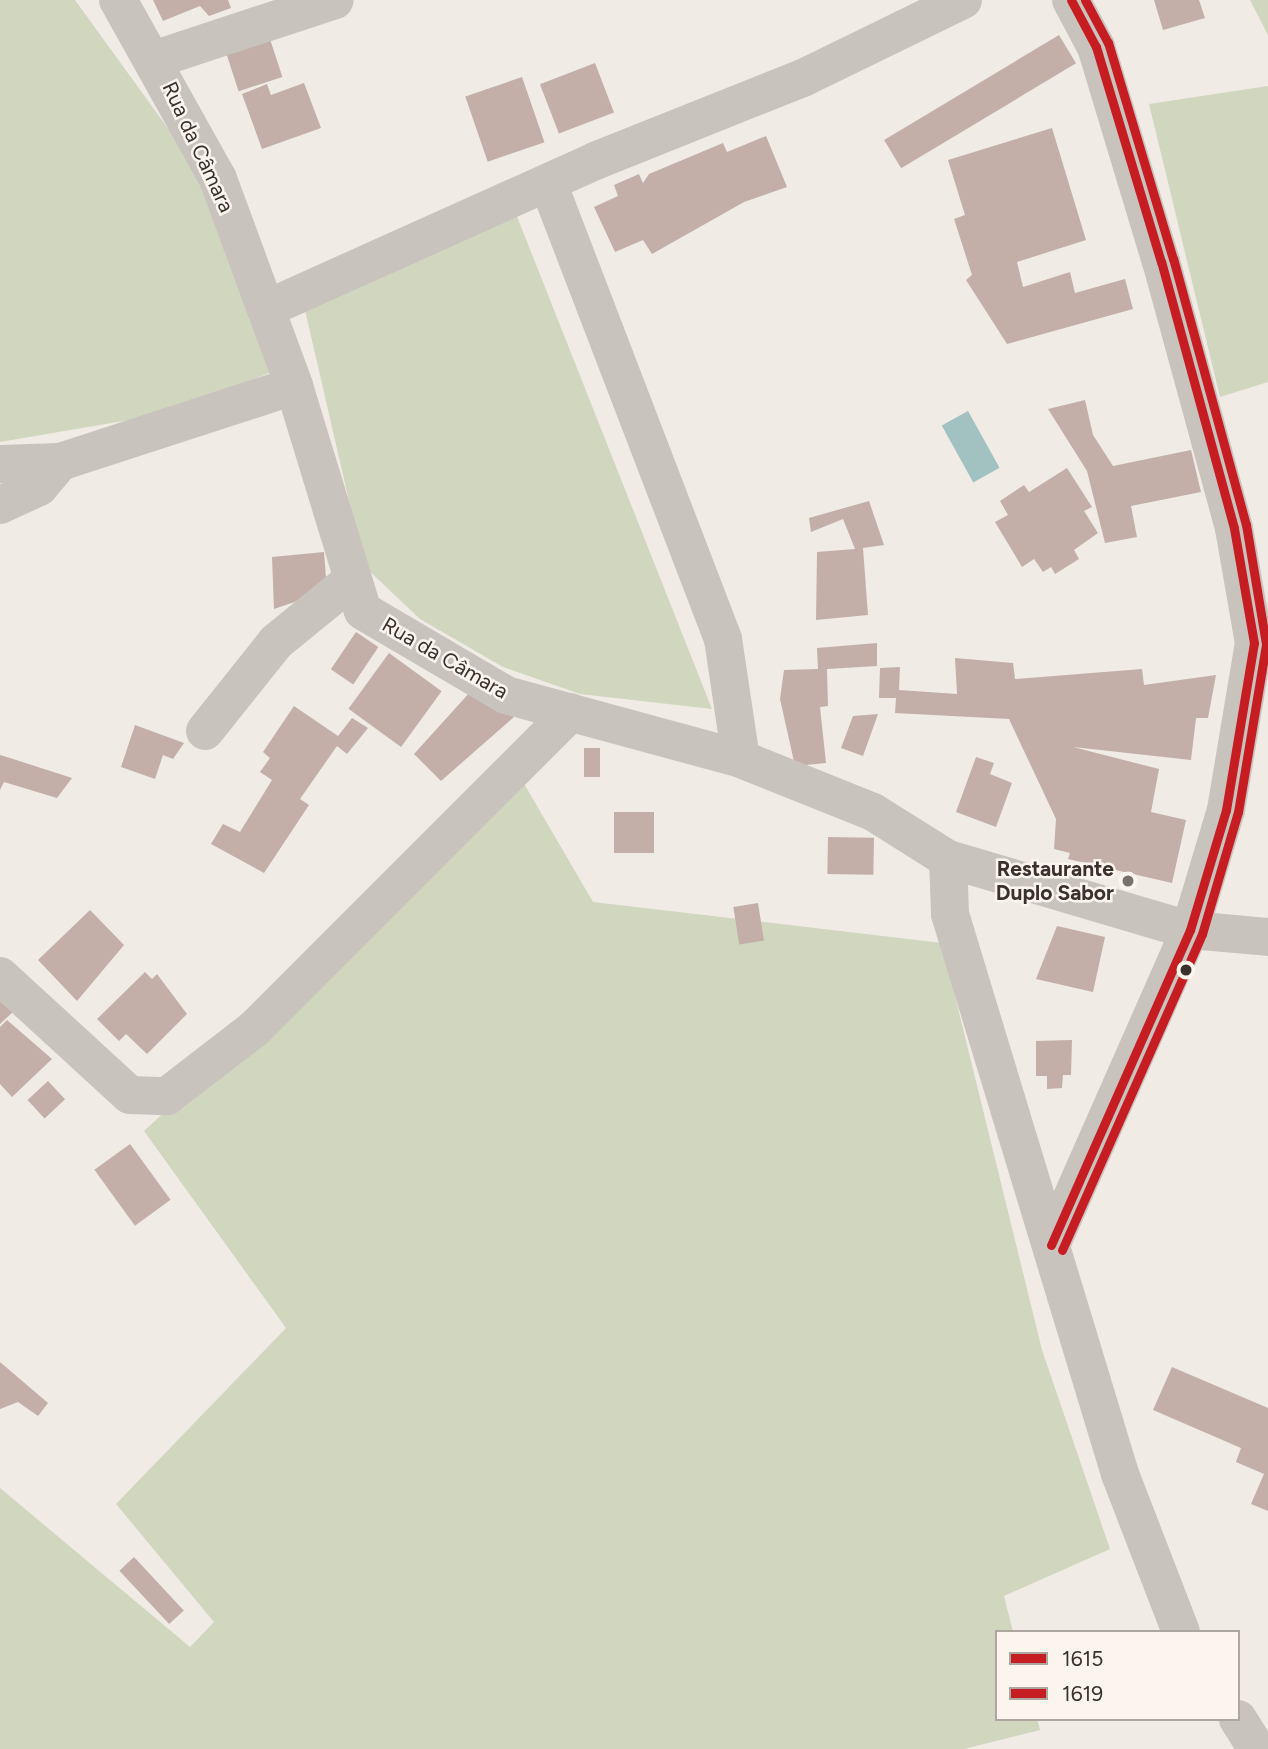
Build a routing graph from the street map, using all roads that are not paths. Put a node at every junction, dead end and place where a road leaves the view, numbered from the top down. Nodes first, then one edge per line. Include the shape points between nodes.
1 (117, 0) edge
2 (335, 0) edge
3 (963, 0) edge
4 (1071, 0) edge
5 (156, 59) junction
6 (548, 183) junction
7 (266, 309) junction
8 (294, 386) junction
9 (60, 463) junction
10 (0, 464) edge
11 (0, 506) edge
12 (352, 580) junction
13 (571, 712) junction
14 (205, 731) dead end
15 (741, 759) junction
16 (948, 859) junction
17 (1190, 930) junction
18 (1268, 937) edge
19 (0, 976) edge
20 (1051, 1245) junction
21 (1180, 1630) edge

1 - 5 street, Rua da Câmara
2 - 5 street
3 - 6 street via 803,78
4 - 17 street via 1096,47 1161,262 1234,528 1254,643 1226,810
5 - 7 street, Rua da Câmara via 218,179
6 - 7 street
6 - 15 street via 723,639
7 - 8 street, Rua da Câmara
8 - 9 street
8 - 12 street, Rua da Câmara
9 - 10 street
9 - 11 street via 39,487
12 - 13 street, Rua da Câmara via 363,611 506,695
12 - 14 street via 276,642
13 - 15 street, Rua da Câmara
13 - 19 street via 254,1029 167,1096 130,1095
15 - 16 street, Rua da Câmara via 873,812
16 - 17 street, Rua da Câmara
16 - 20 street via 950,914
17 - 18 street, Rua da Câmara
17 - 20 street
20 - 21 street via 1120,1474

